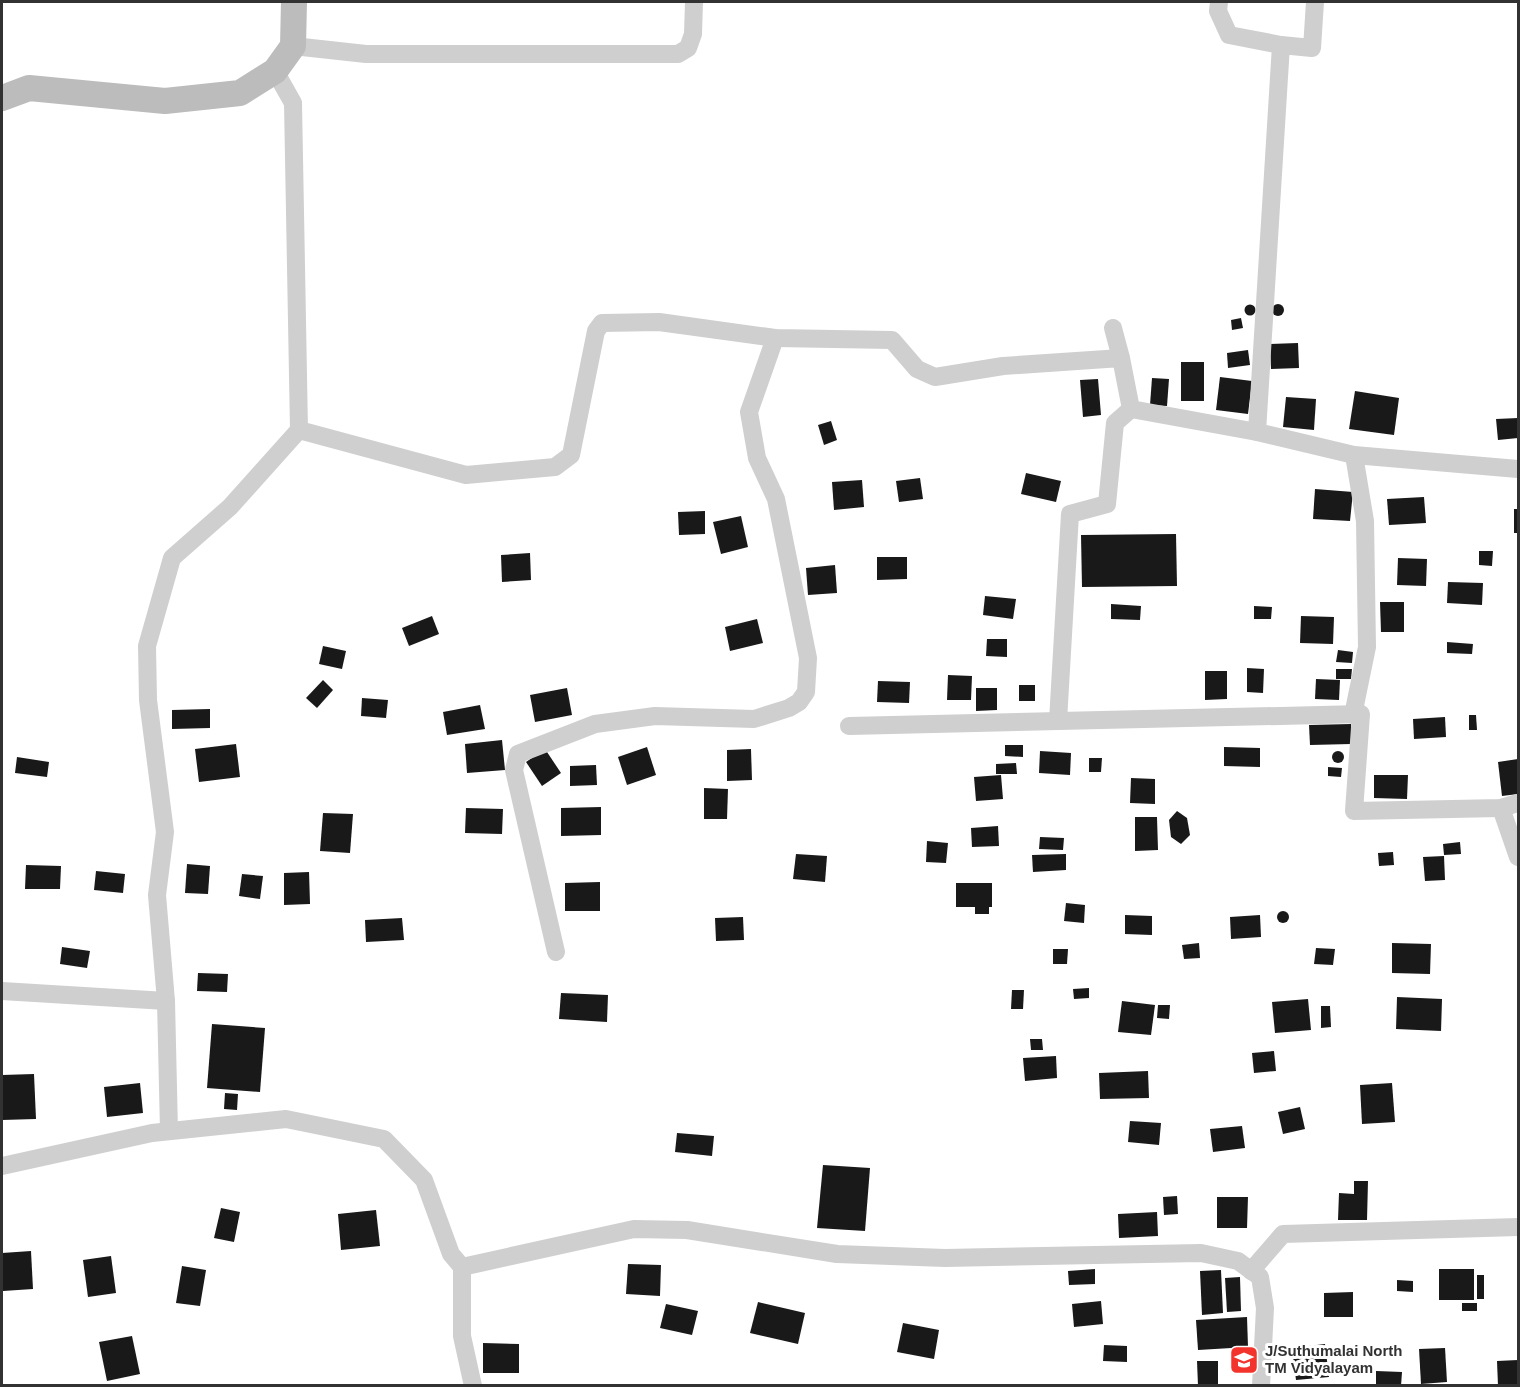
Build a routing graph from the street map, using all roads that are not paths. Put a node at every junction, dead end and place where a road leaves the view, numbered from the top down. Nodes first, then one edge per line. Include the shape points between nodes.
1 (294, 2) edge
2 (694, 2) edge
3 (1219, 2) edge
4 (1315, 2) edge
5 (1281, 45) junction
6 (293, 46) junction
7 (275, 71) junction
8 (2, 98) edge
9 (1113, 328) dead end
10 (775, 338) junction
11 (1121, 358) junction
12 (1131, 409) junction
13 (299, 430) junction
14 (1257, 432) junction
15 (1354, 455) junction
16 (1518, 469) edge
17 (1353, 715) junction
18 (1058, 721) junction
19 (849, 726) dead end
20 (1510, 805) edge
21 (1518, 857) edge
22 (556, 952) dead end
23 (2, 992) edge
24 (166, 1001) junction
25 (169, 1131) junction
26 (2, 1166) edge
27 (1518, 1227) edge
28 (462, 1267) junction
29 (1251, 1271) junction
30 (473, 1386) edge
31 (1262, 1386) edge

1 - 6 street
2 - 6 street via 693,34 688,48 678,54 366,54
3 - 5 street via 1218,11 1229,35
4 - 5 street via 1312,48
5 - 14 street
6 - 7 street
7 - 8 street via 240,93 176,100 29,88
7 - 13 street via 293,103
9 - 11 street
10 - 11 street via 892,340 916,369 935,376 1003,366
10 - 13 street via 659,322 602,323 596,331 571,455 555,467 466,475
10 - 22 street via 749,412 757,458 776,499 807,658 806,692 789,708 754,719 655,716 596,724 518,754 514,770
11 - 12 street
12 - 14 street
12 - 18 street via 1115,423 1107,504 1070,514
13 - 24 street via 230,507 172,558 147,646 148,700 165,832 157,895
14 - 15 street
15 - 16 street
15 - 17 street via 1365,521 1366,647
17 - 18 street
17 - 20 street via 1361,714 1354,811
18 - 19 street
20 - 21 street
23 - 24 street
24 - 25 street
25 - 26 street
25 - 28 street via 286,1119 384,1139 424,1180 452,1254
27 - 29 street via 1283,1234
28 - 29 street via 634,1229 687,1230 837,1254 945,1258 1201,1253 1238,1261
28 - 30 street via 462,1336
29 - 31 street via 1260,1277 1265,1308

